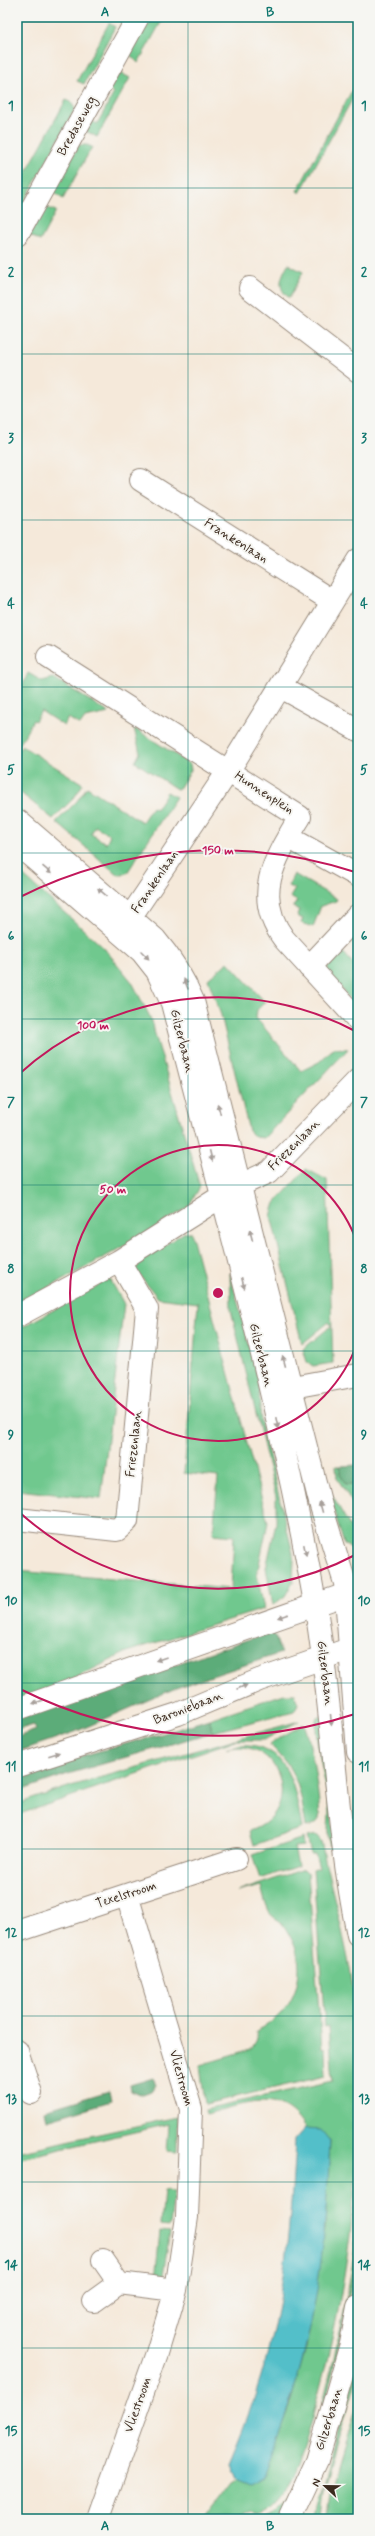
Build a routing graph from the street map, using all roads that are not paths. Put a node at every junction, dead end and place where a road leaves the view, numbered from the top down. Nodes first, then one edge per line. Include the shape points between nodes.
1 (138, 17) edge
2 (17, 234) edge
3 (250, 288) dead end
4 (358, 371) edge
5 (141, 480) dead end
6 (358, 560) edge
7 (332, 601) junction
8 (48, 657) dead end
9 (281, 687) junction
10 (358, 730) edge
11 (229, 770) junction
12 (17, 820) edge
13 (288, 837) junction
14 (17, 844) edge
15 (358, 876) edge
16 (358, 916) edge
17 (125, 925) junction
18 (309, 967) junction
19 (358, 1020) edge
20 (358, 1080) edge
21 (230, 1191) junction
22 (118, 1261) junction
23 (17, 1316) edge
24 (358, 1375) edge
25 (280, 1389) junction
26 (17, 1518) edge
27 (352, 1592) edge
28 (315, 1604) junction
29 (354, 1647) edge
30 (324, 1658) junction
31 (17, 1709) edge
32 (358, 1752) edge
33 (17, 1766) edge
34 (236, 1859) dead end
35 (127, 1895) junction
36 (17, 1932) edge
37 (358, 1935) edge
38 (17, 2051) edge
39 (31, 2093) dead end
40 (103, 2260) dead end
41 (119, 2283) junction
42 (176, 2290) junction
43 (94, 2301) dead end
44 (358, 2307) edge
45 (317, 2461) junction
46 (98, 2519) edge
47 (290, 2519) edge
48 (307, 2519) edge

1 - 2 street, Bredaseweg
3 - 4 street
5 - 7 street, Frankenlaan
6 - 7 street, Frankenlaan
7 - 9 street, Frankenlaan
8 - 11 street
9 - 10 street
9 - 11 street, Frankenlaan
11 - 13 street, Hunnenplein via 300,817
11 - 17 street, Frankenlaan
17 -> 12 street, Gilzerbaan
13 - 15 street, Hunnenplein
13 - 18 street, Hunnenplein via 272,869 268,896 278,931
14 -> 17 street, Gilzerbaan
16 - 18 street
17 - 21 street, Gilzerbaan via 160,944 184,979 193,1001
18 - 19 street, Hunnenplein
20 - 21 street, Friezenlaan via 269,1172
21 - 22 street, Friezenlaan
21 - 25 street, Gilzerbaan
22 - 23 street, Friezenlaan
22 - 26 street, Friezenlaan via 147,1309 127,1521 117,1530
24 - 25 street
27 -> 25 street, Gilzerbaan via 345,1583
25 -> 28 street, Gilzerbaan
27 - 28 street
27 - 29 street, Gilzerbaan
28 - 30 street, Gilzerbaan
28 -> 31 street
29 - 30 street, Baroniebaan
29 - 32 street, Gilzerbaan
33 -> 30 street, Baroniebaan via 178,1714 259,1680
30 -> 37 street, Gilzerbaan via 340,1829
34 - 35 street, Texelstroom
35 - 36 street, Texelstroom
35 - 42 street, Vliestroom via 191,2109 187,2217
38 - 39 street
40 - 41 street
41 - 42 street
41 - 43 street
42 - 46 street, Vliestroom via 157,2353
44 - 45 street, Gilzerbaan via 351,2344
45 - 47 street, Gilzerbaan
45 - 48 street, Gilzerbaan via 319,2476

